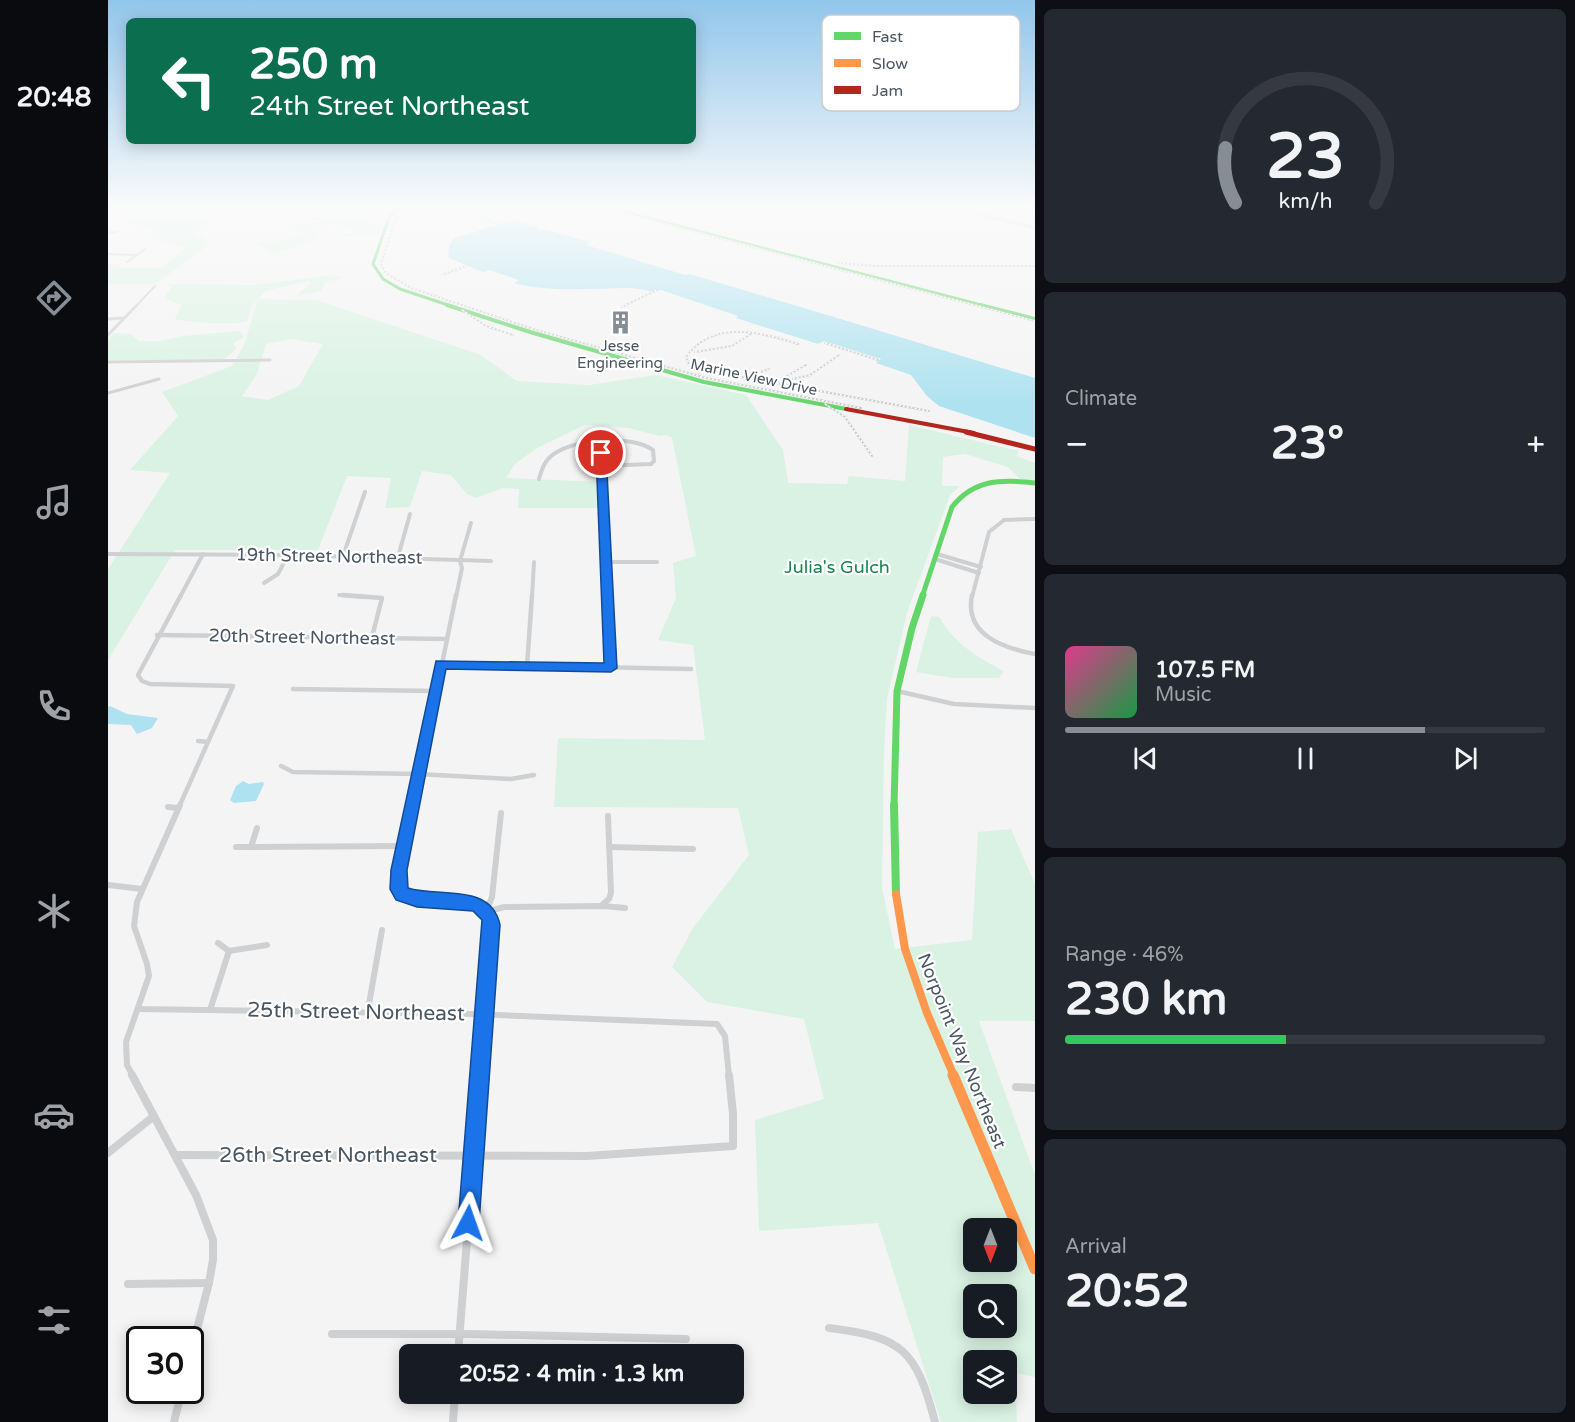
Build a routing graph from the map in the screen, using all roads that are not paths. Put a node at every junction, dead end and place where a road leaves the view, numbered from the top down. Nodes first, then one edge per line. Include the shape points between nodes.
1 (377, 272) edge
2 (856, 272) edge
3 (155, 286) dead end
4 (124, 318) junction
5 (108, 319) edge
6 (1035, 319) edge
7 (108, 335) edge
8 (270, 360) dead end
9 (108, 362) edge
10 (159, 379) dead end
11 (108, 393) edge
12 (600, 440) junction
13 (1035, 448) edge
14 (601, 466) junction
15 (539, 479) dead end
16 (1035, 483) edge
17 (366, 492) dead end
18 (410, 514) dead end
19 (1035, 519) edge
20 (471, 523) dead end
21 (108, 554) edge
22 (202, 554) junction
23 (288, 555) junction
24 (343, 556) junction
25 (398, 557) junction
26 (936, 557) junction
27 (460, 561) junction
28 (491, 561) dead end
29 (534, 562) dead end
30 (606, 562) junction
31 (657, 562) dead end
32 (981, 567) junction
33 (979, 573) junction
34 (264, 583) dead end
35 (339, 595) dead end
36 (157, 635) junction
37 (372, 638) junction
38 (446, 639) junction
39 (1035, 654) edge
40 (441, 664) junction
41 (527, 666) junction
42 (611, 668) junction
43 (691, 669) dead end
44 (293, 688) dead end
45 (435, 691) junction
46 (897, 691) junction
47 (1035, 708) edge
48 (198, 741) dead end
49 (208, 742) junction
50 (281, 766) dead end
51 (418, 774) junction
52 (534, 775) dead end
53 (168, 807) dead end
54 (178, 808) junction
55 (501, 813) dead end
56 (608, 816) dead end
57 (257, 828) dead end
58 (404, 846) junction
59 (236, 847) dead end
60 (251, 847) junction
61 (609, 847) junction
62 (693, 849) dead end
63 (108, 885) edge
64 (142, 890) junction
65 (603, 904) junction
66 (625, 908) dead end
67 (486, 912) junction
68 (382, 930) dead end
69 (218, 943) dead end
70 (267, 945) dead end
71 (229, 951) junction
72 (138, 1009) junction
73 (210, 1010) junction
74 (373, 1012) junction
75 (485, 1015) junction
76 (1016, 1087) dead end
77 (1035, 1088) edge
78 (154, 1116) junction
79 (733, 1146) joint
80 (108, 1153) edge
81 (175, 1155) junction
82 (474, 1156) junction
83 (1035, 1269) edge
84 (209, 1283) junction
85 (128, 1284) dead end
86 (198, 1326) edge
87 (830, 1328) dead end
88 (332, 1334) dead end
89 (460, 1334) junction
90 (686, 1339) dead end
91 (459, 1344) edge
92 (178, 1404) edge
93 (454, 1404) edge
94 (174, 1422) edge
95 (453, 1422) edge
96 (935, 1422) edge

1 - 13 main road, Marine View Drive via 400,289 530,332 704,382
2 - 6 main road
3 - 4 street
4 - 5 street
4 - 7 street
8 - 9 street
10 - 11 street
12 - 14 street
12 - 14 street via 648,446 653,450 654,461
12 - 15 street via 550,456 542,464
14 - 30 street
16 - 26 main road, Norpoint Way Northeast via 1000,480 968,488 956,498
17 - 24 street
18 - 25 street
19 - 32 street via 997,522 989,532
20 - 27 street
21 - 22 street, 19th Street Northeast
22 - 23 street, 19th Street Northeast
22 - 36 street
23 - 24 street, 19th Street Northeast
23 - 34 street via 278,574
24 - 25 street, 19th Street Northeast
25 - 27 street, 19th Street Northeast
26 - 32 street
26 - 33 street
26 - 46 main road, Norpoint Way Northeast via 912,628
27 - 28 street, 19th Street Northeast
27 - 38 street via 462,568
29 - 41 street
30 - 31 street
30 - 42 street
32 - 33 street
33 - 39 street via 970,607 974,620 995,642
35 - 37 street via 382,598
36 - 37 street, 20th Street Northeast
36 - 49 street via 139,669 140,679 150,684 233,686
37 - 38 street, 20th Street Northeast
38 - 40 street
40 - 41 street
40 - 45 street
41 - 42 street
42 - 43 street
44 - 45 street
45 - 51 street
46 - 47 street via 954,704
46 - 83 main road, Norpoint Way Northeast via 893,826 897,904 905,950 927,1013
48 - 49 street
49 - 54 street
50 - 51 street via 293,772
51 - 52 street via 511,779
51 - 58 street
53 - 54 street
54 - 64 street
55 - 67 street via 492,897
56 - 61 street
57 - 60 street
58 - 60 street
58 - 67 street via 398,880 402,894 417,899 470,902
59 - 60 street
61 - 62 street
61 - 65 street via 611,893
63 - 64 street
64 - 72 street via 132,925 149,976
65 - 66 street
65 - 67 street via 499,907
67 - 75 street via 492,932
68 - 74 street via 369,1004
69 - 71 street
70 - 71 street
71 - 73 street
72 - 73 street, 25th Street Northeast
72 - 78 street via 126,1042 125,1058
73 - 74 street, 25th Street Northeast
74 - 75 street, 25th Street Northeast
75 - 79 street, 25th Street Northeast via 717,1024 726,1046
75 - 82 street
76 - 77 street
78 - 80 street
78 - 81 street
79 - 82 street, 26th Street Northeast via 587,1156
81 - 82 street, 26th Street Northeast
81 - 84 street via 213,1240
82 - 89 street
84 - 85 street
84 - 86 street
87 - 96 street via 876,1335 899,1348 918,1372
88 - 89 street
89 - 90 street
89 - 91 street
92 - 94 street
93 - 95 street

